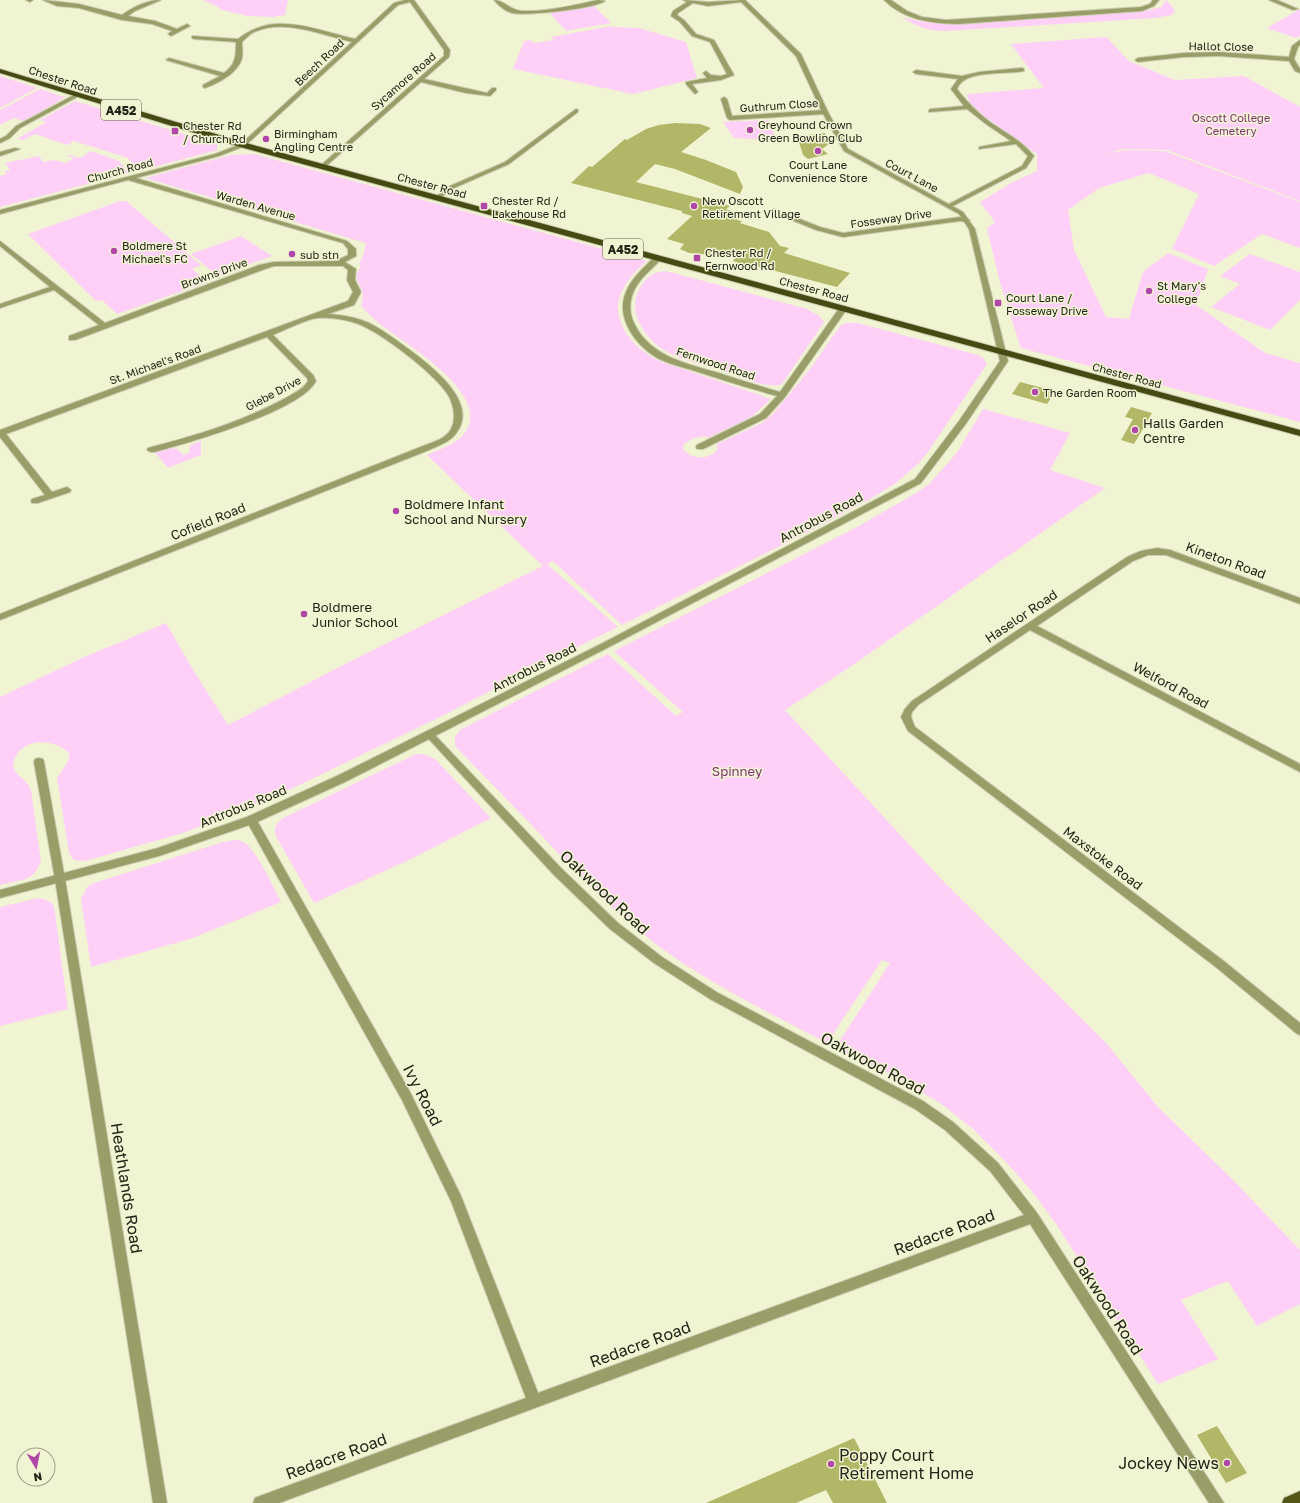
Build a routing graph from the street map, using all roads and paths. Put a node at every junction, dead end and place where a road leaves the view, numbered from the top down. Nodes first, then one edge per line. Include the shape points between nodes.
1 (46, 0) edge
2 (86, 0) edge
3 (158, 0) edge
4 (411, 0) edge
5 (498, 0) edge
6 (742, 0) edge
7 (887, 0) edge
8 (1156, 0) edge
9 (1272, 0) edge
10 (602, 1) edge
11 (688, 1) edge
12 (80, 6) junction
13 (1297, 7) edge
14 (1287, 14) dead end
15 (122, 18) junction
16 (187, 26) dead end
17 (177, 31) junction
18 (212, 32) dead end
19 (170, 36) dead end
20 (194, 37) dead end
21 (206, 38) junction
22 (238, 41) junction
23 (356, 41) junction
24 (1300, 42) edge
25 (1145, 53) dead end
26 (193, 58) dead end
27 (1151, 58) junction
28 (1291, 59) junction
29 (169, 60) dead end
30 (1138, 60) dead end
31 (183, 64) junction
32 (998, 65) dead end
33 (1022, 70) dead end
34 (0, 71) edge
35 (1300, 71) edge
36 (916, 72) dead end
37 (1003, 72) junction
38 (706, 73) dead end
39 (224, 75) junction
40 (962, 78) junction
41 (715, 79) junction
42 (420, 80) junction
43 (205, 86) dead end
44 (494, 89) dead end
45 (696, 92) dead end
46 (488, 95) junction
47 (76, 96) junction
48 (724, 99) dead end
49 (482, 102) dead end
50 (968, 107) junction
51 (576, 111) dead end
52 (931, 111) dead end
53 (825, 112) junction
54 (0, 141) edge
55 (1017, 142) junction
56 (243, 145) junction
57 (17, 148) dead end
58 (981, 148) dead end
59 (1, 153) edge
60 (322, 167) junction
61 (127, 178) junction
62 (437, 198) junction
63 (949, 206) junction
64 (774, 211) dead end
65 (0, 212) edge
66 (967, 220) junction
67 (0, 243) edge
68 (658, 258) junction
69 (335, 263) junction
70 (56, 287) junction
71 (0, 306) edge
72 (843, 309) junction
73 (317, 316) junction
74 (104, 326) junction
75 (268, 334) junction
76 (72, 338) dead end
77 (1004, 352) junction
78 (782, 395) junction
79 (0, 433) edge
80 (1300, 433) edge
81 (180, 442) junction
82 (700, 447) dead end
83 (151, 450) dead end
84 (185, 451) dead end
85 (67, 490) dead end
86 (50, 495) junction
87 (35, 501) dead end
88 (1142, 553) joint
89 (1300, 601) edge
90 (0, 617) edge
91 (1030, 626) junction
92 (915, 703) joint
93 (429, 734) junction
94 (39, 762) dead end
95 (1300, 768) edge
96 (251, 820) junction
97 (60, 879) junction
98 (0, 894) edge
99 (1300, 1030) edge
100 (1033, 1217) junction
101 (534, 1401) junction
102 (1300, 1498) edge
103 (160, 1503) edge
104 (260, 1503) edge
105 (1217, 1503) edge
106 (1289, 1503) edge

1 - 12 street via 57,4
2 - 12 street
3 - 15 street via 133,10
4 - 23 street, Beech Road via 396,4
4 - 42 street, Sycamore Road via 448,53
5 - 10 street via 506,9 527,13
6 - 11 street via 708,4
6 - 53 street, Court Lane via 800,55
7 - 8 street via 912,17 957,22 1142,9 1155,4
9 - 13 street
11 - 41 street via 674,12 674,16 694,35 708,39 714,44 731,75
12 - 15 street
13 - 14 street
15 - 17 street via 153,22
16 - 17 street
17 - 19 street
18 - 21 street
20 - 21 street
21 - 22 street
22 - 23 street via 245,34 277,24
22 - 39 street via 235,67
23 - 56 street, Beech Road
24 - 28 street via 1295,46
25 - 27 street
26 - 31 street
27 - 28 street, Hallot Close via 1219,54
27 - 30 street, Hallot Close
28 - 35 street
29 - 31 street
31 - 39 street
32 - 37 street
33 - 37 street
34 - 47 highway, Chester Road / A452
36 - 40 street via 935,72
37 - 40 street
38 - 41 street
39 - 43 street
40 - 50 street via 954,89
41 - 45 street via 688,83
42 - 46 street
42 - 60 street, Sycamore Road
44 - 46 street
46 - 49 street
47 - 54 street via 18,127
47 - 56 highway, Chester Road / A452
48 - 53 street, Guthrum Close via 730,118
50 - 52 street
50 - 55 street
51 - 62 street via 507,163 452,187
53 - 63 street, Court Lane via 848,151
55 - 58 street
55 - 63 street via 1031,156 1024,167
56 - 60 highway, Chester Road / A452
56 - 61 street, Church Road via 217,155
57 - 59 street
60 - 62 highway, Chester Road / A452
61 - 65 street, Church Road
61 - 69 street, Warden Avenue via 345,242 352,249 352,256
62 - 68 highway, Chester Road / A452
63 - 66 street, Court Lane
64 - 66 street, Fosseway Drive via 818,229 843,235
66 - 77 street, Court Lane via 972,229
67 - 70 street
68 - 72 highway, Chester Road / A452
68 - 78 street, Fernwood Road via 633,285 626,304 631,326 645,346 660,356 681,364
69 - 73 street, St. Michael's Road via 351,267 351,280 356,296 351,303
69 - 74 street, Browns Drive via 274,264 262,267
70 - 71 street
70 - 74 street
72 - 77 highway, Chester Road / A452
72 - 78 street
73 - 75 street, St. Michael's Road
73 - 90 street, Cofield Road via 339,317 364,323 403,348 439,379 450,391 458,416 456,427 446,440
74 - 76 street, Browns Drive
75 - 79 street, St. Michael's Road
75 - 81 street, Glebe Drive via 310,376 312,381 309,387 256,416
77 - 80 highway, Chester Road / A452
77 - 93 street, Antrobus Road via 1004,361 918,481 604,646
78 - 82 street via 763,416
79 - 86 street
81 - 83 street, Glebe Drive
81 - 84 street
85 - 86 street
86 - 87 street
88 - 89 street, Kineton Road via 1167,552
88 - 91 street, Haselor Road
91 - 92 street, Haselor Road
91 - 95 street, Welford Road
92 - 99 street, Maxstoke Road via 906,717 911,729 1221,965
93 - 96 street, Antrobus Road via 343,778
93 - 100 street, Oakwood Road via 557,871 614,926 658,960 714,996 888,1087 931,1113 994,1167
94 - 97 street, Heathlands Road
96 - 97 street, Antrobus Road via 159,852
96 - 101 street, Ivy Road via 406,1096 457,1200
97 - 98 street, Antrobus Road
97 - 103 street, Heathlands Road
100 - 101 street, Redacre Road
100 - 105 street, Oakwood Road
101 - 104 street, Redacre Road
102 - 106 main road

